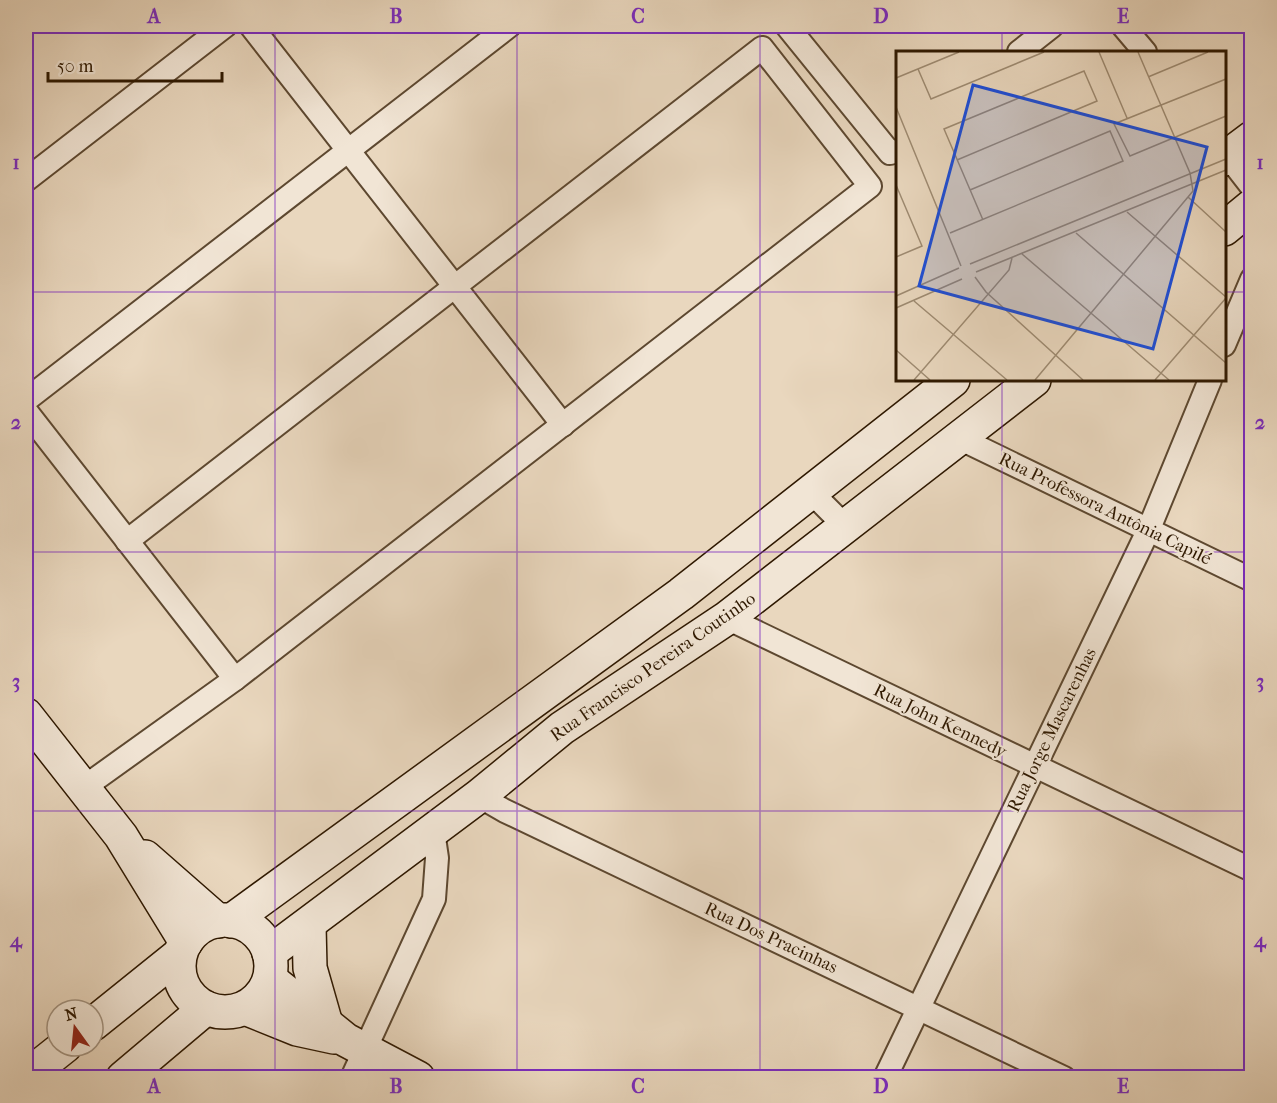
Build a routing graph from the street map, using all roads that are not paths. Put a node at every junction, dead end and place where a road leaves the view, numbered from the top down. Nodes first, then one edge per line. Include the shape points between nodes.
1 (225, 26) edge
2 (251, 26) edge
3 (509, 26) edge
4 (786, 26) edge
5 (1052, 26) edge
6 (1123, 26) edge
7 (1020, 51) edge
8 (1144, 51) edge
9 (348, 150) junction
10 (1232, 151) edge
11 (894, 152) edge
12 (26, 180) edge
13 (1251, 187) edge
14 (1251, 206) edge
15 (1226, 227) edge
16 (1251, 280) edge
17 (455, 287) junction
18 (1226, 340) edge
19 (952, 381) edge
20 (1033, 381) edge
21 (1210, 381) edge
22 (26, 400) edge
23 (26, 411) edge
24 (563, 425) junction
25 (959, 438) junction
26 (812, 492) junction
27 (845, 526) junction
28 (1148, 531) junction
29 (127, 541) junction
30 (1251, 580) edge
31 (727, 618) junction
32 (234, 679) junction
33 (26, 715) edge
34 (1034, 767) junction
35 (83, 788) junction
36 (479, 796) junction
37 (433, 831) junction
38 (121, 836) junction
39 (1251, 870) edge
40 (224, 921) junction
41 (309, 926) junction
42 (183, 948) junction
43 (269, 966) junction
44 (206, 1008) junction
45 (245, 1008) junction
46 (918, 1008) junction
47 (105, 1014) edge
48 (347, 1048) edge
49 (50, 1058) edge
50 (26, 1077) edge
51 (123, 1077) edge
52 (418, 1077) edge
53 (885, 1077) edge
54 (1064, 1077) edge

1 - 12 street
2 - 9 street
3 - 9 street
4 - 11 street
5 - 7 street
6 - 8 street
9 - 17 street
9 - 22 street
10 - 13 street
14 - 15 street
16 - 18 street
17 - 24 street
17 - 24 street via 762,48 827,131 870,186
17 - 29 street
19 - 26 street
20 - 25 street, Rua Francisco Pereira Coutinho
21 - 28 street, Rua Jorge Mascarenhas
23 - 29 street
24 - 32 street
25 - 27 street, Rua Francisco Pereira Coutinho
25 - 28 street, Rua Professora Antônia Capilé
26 - 27 street
26 - 40 street via 681,594
27 - 31 street, Rua Francisco Pereira Coutinho
28 - 30 street, Rua Professora Antônia Capilé
28 - 34 street, Rua Jorge Mascarenhas
29 - 32 street
31 - 34 street, Rua John Kennedy
31 - 36 street, Rua Francisco Pereira Coutinho via 562,728
32 - 35 street
33 - 35 street
34 - 39 street, Rua John Kennedy
34 - 46 street, Rua Jorge Mascarenhas
35 - 38 street
36 - 37 street, Rua Francisco Pereira Coutinho
36 - 46 street, Rua Dos Pracinhas
37 - 41 street, Rua Francisco Pereira Coutinho
37 - 48 street via 437,858 435,899
38 - 40 street
38 - 42 street
40 - 42 street via 205,925
40 - 43 street via 255,931
41 - 43 street, Rua Francisco Pereira Coutinho
41 - 48 street via 310,968
42 - 44 street via 179,967 186,992
42 - 47 street
43 - 45 street via 256,1001
43 - 48 street
44 - 45 street via 232,1012
44 - 51 street
45 - 48 street
46 - 53 street, Rua Jorge Mascarenhas
46 - 54 street, Rua Dos Pracinhas
48 - 52 street
49 - 50 street

